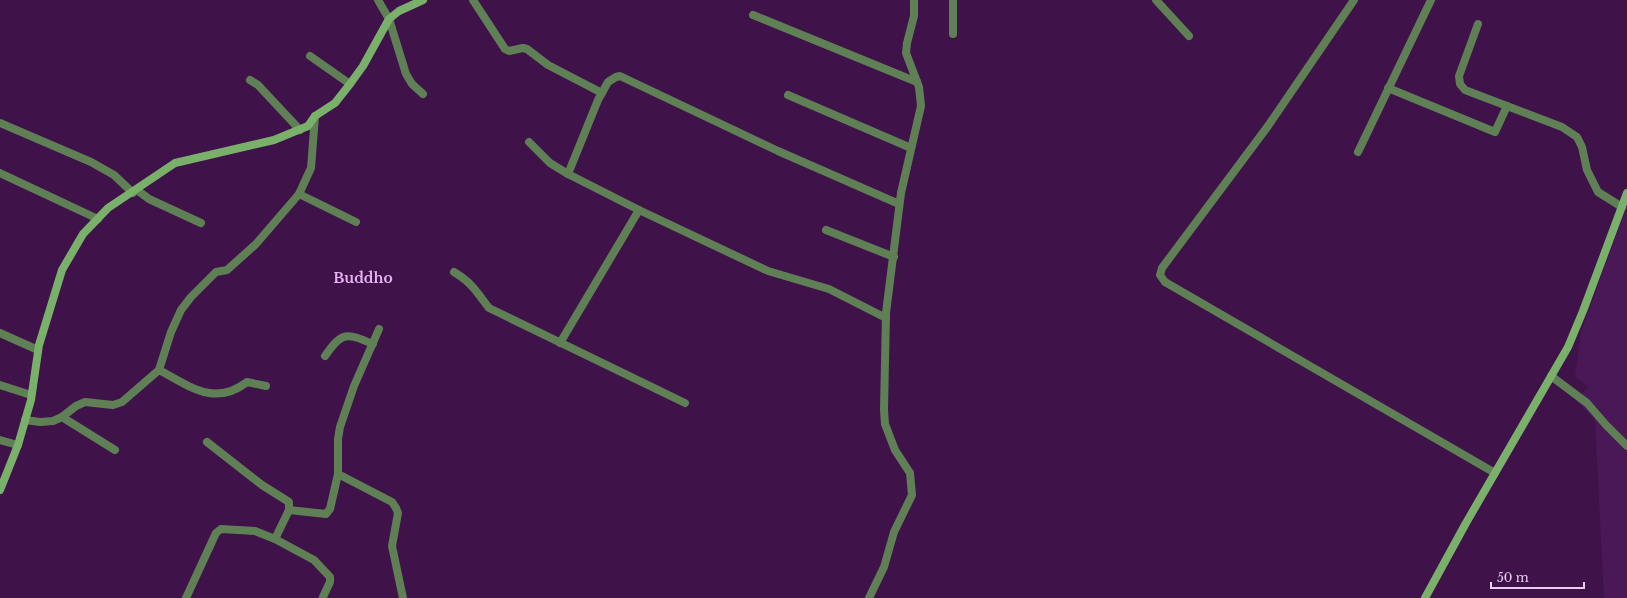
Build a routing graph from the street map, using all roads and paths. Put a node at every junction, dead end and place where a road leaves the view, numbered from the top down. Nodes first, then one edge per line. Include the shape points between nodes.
1 (378, 0) edge
2 (423, 0) edge
3 (473, 0) edge
4 (914, 0) edge
5 (953, 0) edge
6 (1156, 0) edge
7 (1354, 0) edge
8 (1431, 0) edge
9 (754, 15) dead end
10 (389, 19) junction
11 (1478, 24) dead end
12 (953, 34) dead end
13 (1189, 36) dead end
14 (310, 56) dead end
15 (250, 80) dead end
16 (917, 82) junction
17 (350, 84) junction
18 (1388, 88) junction
19 (423, 94) dead end
20 (602, 94) junction
21 (788, 95) dead end
22 (1507, 106) junction
23 (315, 116) junction
24 (0, 122) edge
25 (300, 130) junction
26 (529, 142) dead end
27 (911, 148) junction
28 (1358, 152) dead end
29 (0, 173) edge
30 (568, 174) junction
31 (135, 191) junction
32 (1627, 193) edge
33 (299, 194) junction
34 (899, 204) junction
35 (1622, 207) junction
36 (639, 210) junction
37 (98, 219) junction
38 (356, 222) dead end
39 (201, 223) dead end
40 (826, 230) dead end
41 (894, 257) junction
42 (454, 272) dead end
43 (886, 318) junction
44 (379, 329) dead end
45 (0, 333) edge
46 (560, 343) junction
47 (373, 344) junction
48 (38, 350) junction
49 (325, 356) dead end
50 (159, 370) junction
51 (1551, 376) junction
52 (0, 385) edge
53 (266, 386) dead end
54 (31, 395) junction
55 (685, 403) dead end
56 (62, 417) junction
57 (25, 420) junction
58 (0, 440) edge
59 (207, 442) dead end
60 (18, 445) junction
61 (1627, 446) edge
62 (115, 450) dead end
63 (1495, 473) junction
64 (338, 474) junction
65 (0, 490) edge
66 (289, 510) junction
67 (275, 539) junction
68 (323, 597) edge
69 (186, 598) edge
70 (403, 598) edge
71 (869, 598) edge
72 (1425, 598) edge

1 - 10 street
2 - 10 street via 399,11
3 - 20 street via 505,49 527,50 548,65
4 - 16 street via 914,16 906,53
5 - 12 street
6 - 13 street
7 - 63 street via 1268,126 1162,268 1160,275 1165,282
8 - 18 street
9 - 16 street
10 - 17 street
10 - 19 street via 406,74
11 - 22 street via 1459,76 1460,84 1465,90
14 - 17 street
15 - 25 street via 258,85
16 - 27 street via 921,106
17 - 23 street via 335,103
18 - 22 street via 1495,132
18 - 28 street
20 - 30 street
20 - 34 street via 608,82 620,76 778,151
21 - 27 street
22 - 35 street via 1562,127 1577,137 1587,170 1598,192
23 - 25 street via 308,126
23 - 33 street via 311,168
24 - 31 street via 91,162
25 - 31 street via 274,140 175,163
26 - 30 street via 550,163
27 - 34 street
29 - 37 street
30 - 36 street
31 - 37 street via 108,208
31 - 39 street
32 - 35 street
33 - 38 street
33 - 50 street via 256,244 227,270 216,272 191,297 181,310 171,332
34 - 41 street
35 - 51 street via 1568,347
36 - 43 street via 768,271 829,289
36 - 46 street
37 - 48 street via 83,234 62,270
40 - 41 street
41 - 43 street
42 - 46 street via 476,289 489,308
43 - 71 street via 885,424 895,450 910,473 912,495 894,532 884,567
44 - 47 street
45 - 48 street
46 - 55 street
47 - 49 street via 353,335 342,337 333,344
47 - 64 street via 354,386 340,427
48 - 54 street
50 - 53 street via 191,388 214,394 231,393 248,382
50 - 56 street via 122,402 113,405 85,402
51 - 61 street via 1587,403
51 - 63 street
52 - 54 street
54 - 57 street
56 - 57 street via 53,421
56 - 62 street
57 - 60 street
58 - 60 street
59 - 66 street via 262,485 289,502
60 - 65 street
63 - 72 street
64 - 66 street via 330,509 326,514
64 - 70 street via 392,502 396,508 398,513 392,546
66 - 67 street
67 - 68 street via 314,560 330,577
67 - 69 street via 248,530 221,529 216,532

